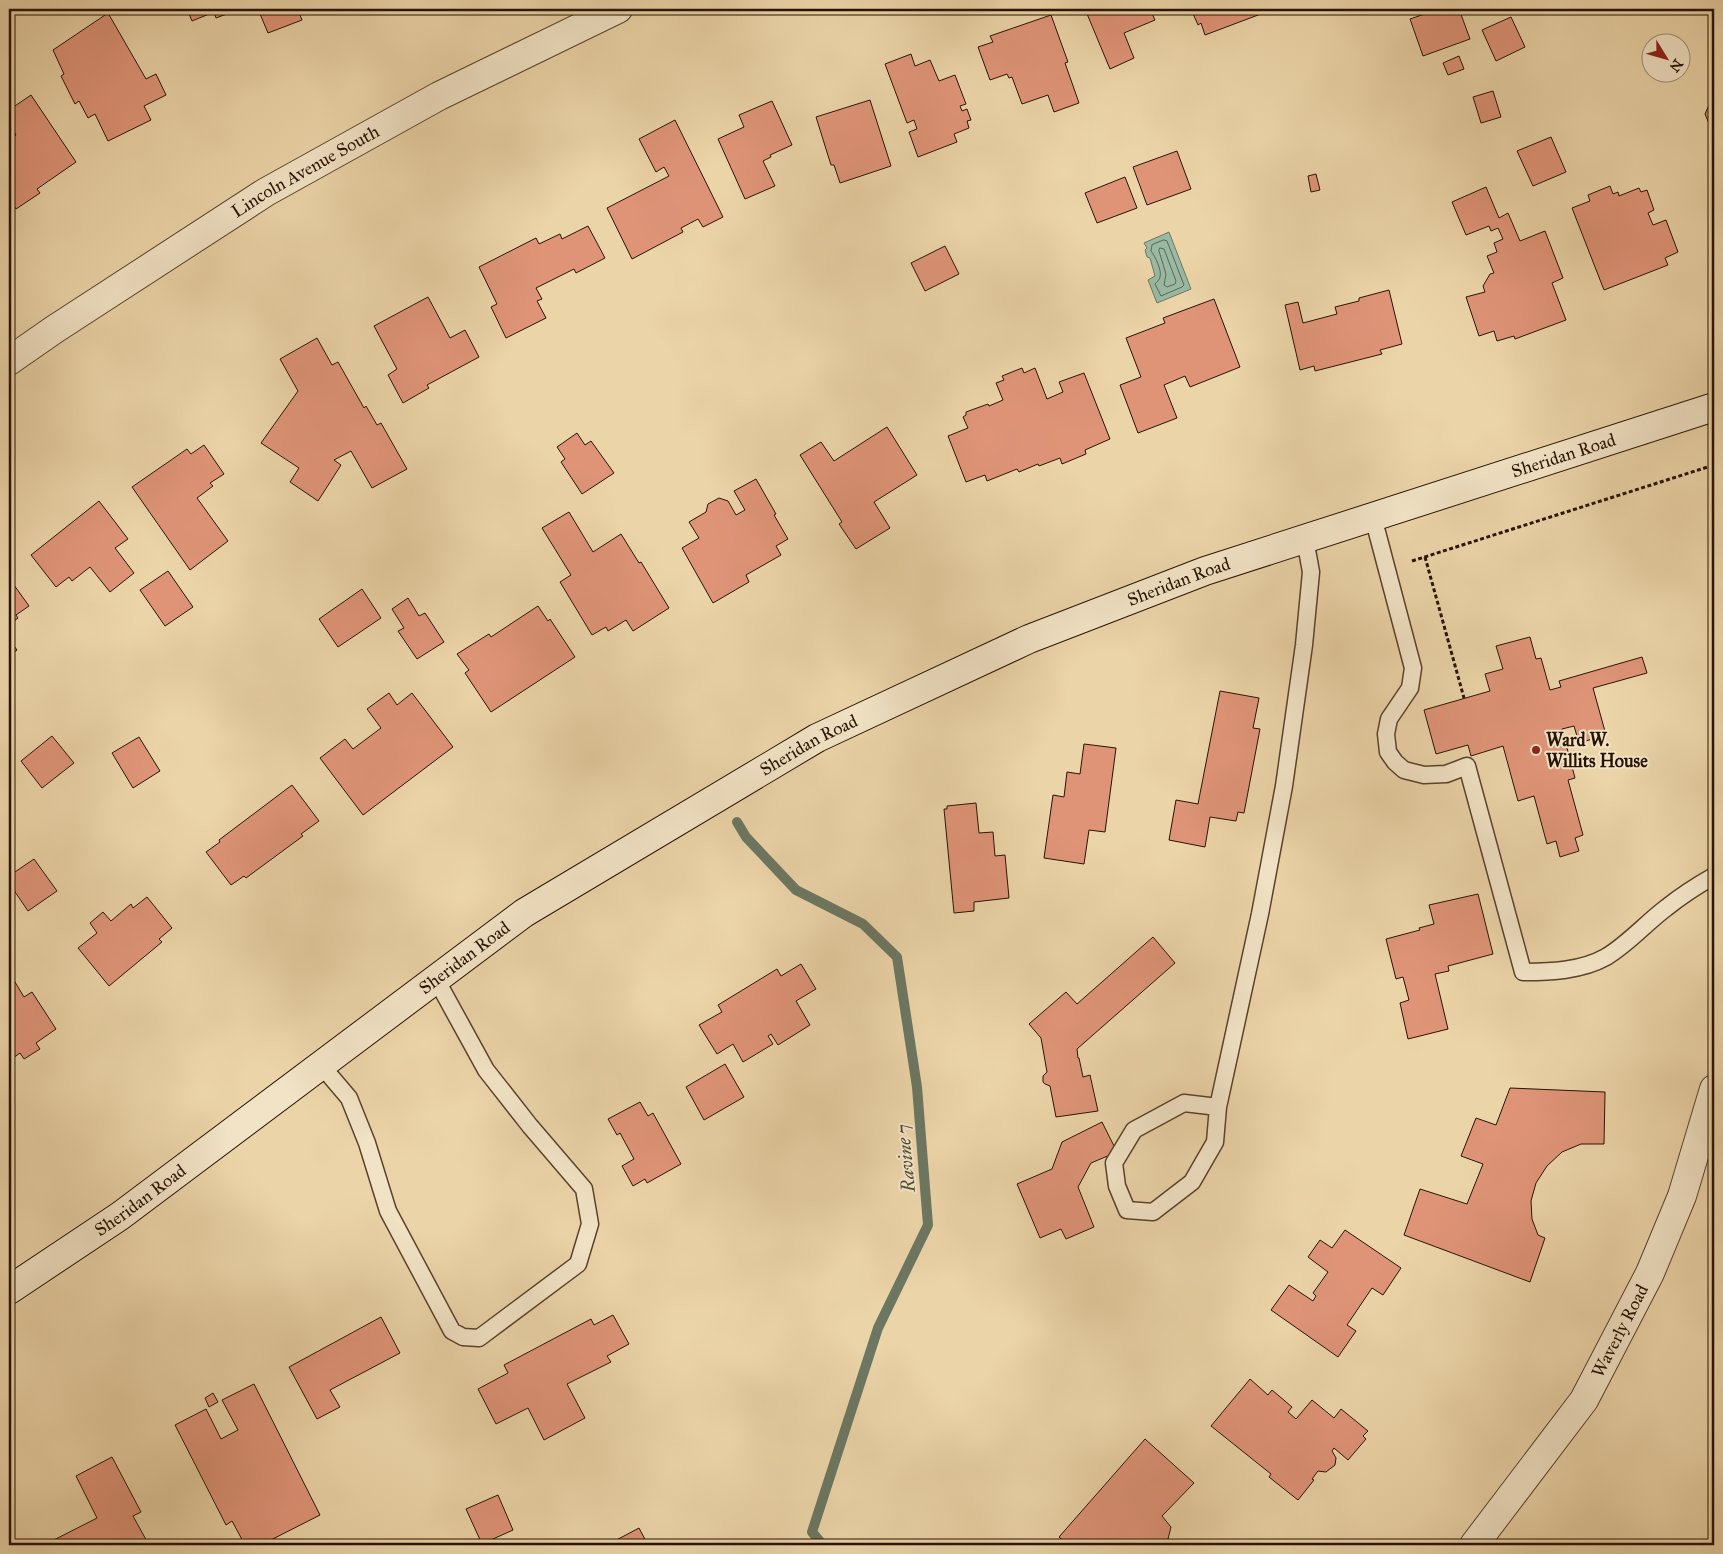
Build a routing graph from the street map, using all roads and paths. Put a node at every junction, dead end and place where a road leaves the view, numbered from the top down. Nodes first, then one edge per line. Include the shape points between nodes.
1 (618, 9) edge
2 (9, 361) edge
3 (1714, 408) edge
4 (1714, 465) edge
5 (1373, 517) junction
6 (1305, 539) junction
7 (1425, 557) junction
8 (1387, 569) junction
9 (1464, 698) dead end
10 (1714, 876) edge
11 (436, 979) junction
12 (321, 1065) junction
13 (1714, 1089) edge
14 (1218, 1107) junction
15 (9, 1290) edge
16 (1474, 1545) edge

1 - 2 street, Lincoln Avenue South via 439,96 266,192
3 - 5 street, Sheridan Road
4 - 7 path
5 - 6 street, Sheridan Road
5 - 8 lane
6 - 11 street, Sheridan Road via 1205,571 1030,638 817,738 524,913
6 - 14 lane via 1311,572 1284,786
7 - 8 path
7 - 9 path
8 - 10 lane via 1413,668 1410,688 1388,719 1388,752 1404,770 1424,775 1446,774 1467,766 1523,972 1550,972 1583,966 1605,957 1666,908
11 - 12 street, Sheridan Road
11 - 12 lane via 486,1070 584,1189 590,1224 578,1264 479,1338 463,1337 452,1331 388,1211 349,1098
12 - 15 street, Sheridan Road via 120,1216
13 - 16 street, Waverly Road via 1682,1196 1650,1273 1584,1400
14 - 14 lane via 1215,1142 1192,1182 1153,1212 1128,1210 1118,1186 1114,1163 1134,1130 1184,1103

